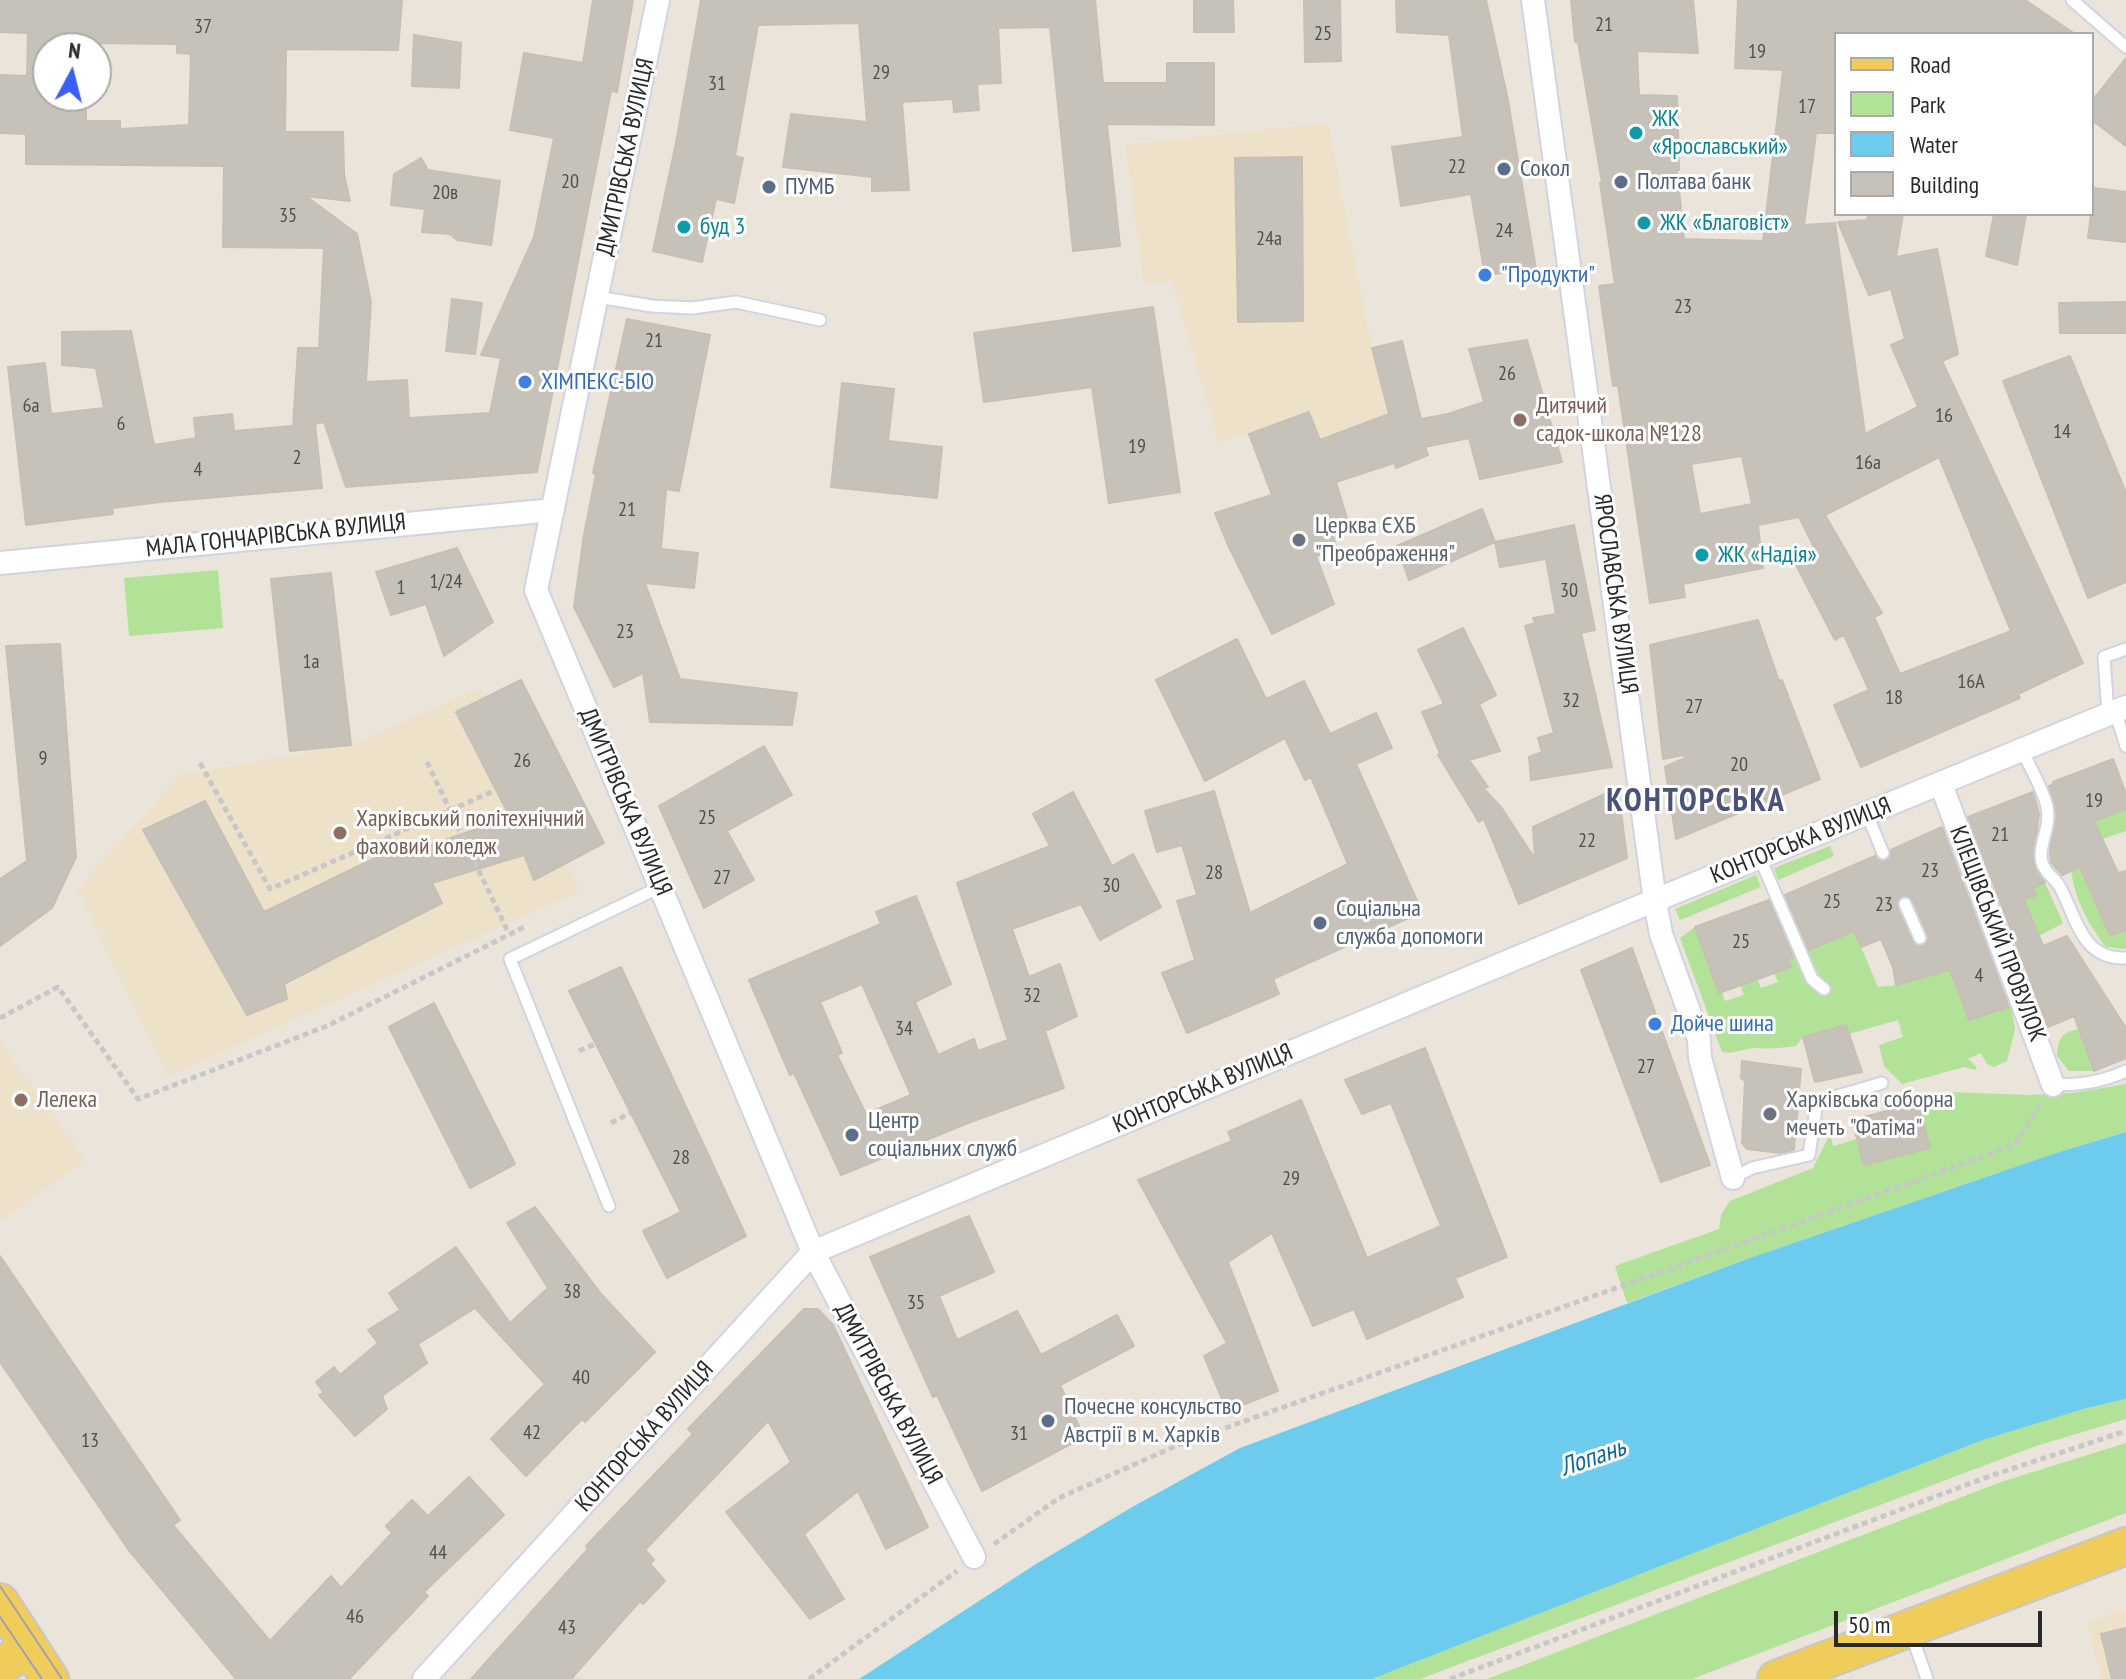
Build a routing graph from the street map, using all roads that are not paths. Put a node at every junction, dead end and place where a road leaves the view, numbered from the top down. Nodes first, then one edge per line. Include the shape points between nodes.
1 (658, 0) edge
2 (1533, 0) edge
3 (2072, 0) edge
4 (2126, 47) edge
5 (597, 297) junction
6 (820, 320) dead end
7 (553, 510) junction
8 (0, 563) edge
9 (2126, 649) edge
10 (2116, 711) edge
11 (2126, 746) edge
12 (2022, 750) junction
13 (1941, 784) junction
14 (1867, 814) junction
15 (1883, 853) dead end
16 (1760, 858) junction
17 (660, 887) junction
18 (1655, 901) junction
19 (1905, 904) dead end
20 (1920, 938) dead end
21 (2126, 958) edge
22 (1824, 989) dead end
23 (2126, 1071) edge
24 (1882, 1083) dead end
25 (2053, 1085) joint
26 (1733, 1178) joint
27 (609, 1206) dead end
28 (813, 1252) junction
29 (2126, 1546) edge
30 (974, 1557) road end
31 (0, 1602) edge
32 (1910, 1628) junction
33 (14, 1657) edge
34 (50, 1679) edge
35 (424, 1679) edge
36 (1776, 1679) edge
37 (1927, 1679) edge

1 - 5 street, ДМИТРІВСЬКА ВУЛИЦЯ
2 - 18 street, ЯРОСЛАВСЬКА ВУЛИЦЯ
3 - 4 lane
5 - 6 lane via 692,308 736,302
5 - 7 street, ДМИТРІВСЬКА ВУЛИЦЯ
7 - 8 street, МАЛА ГОНЧАРІВСЬКА ВУЛИЦЯ
7 - 17 street, ДМИТРІВСЬКА ВУЛИЦЯ via 536,590
9 - 10 lane via 2104,657
10 - 11 lane
10 - 12 street, КОНТОРСЬКА ВУЛИЦЯ
12 - 13 street, КОНТОРСЬКА ВУЛИЦЯ
12 - 21 lane via 2047,805 2043,868 2058,884 2085,942 2100,955
13 - 14 street, КОНТОРСЬКА ВУЛИЦЯ
13 - 25 street, КЛЕЩІВСЬКИЙ ПРОВУЛОК
14 - 15 lane
14 - 16 street, КОНТОРСЬКА ВУЛИЦЯ
16 - 18 street, КОНТОРСЬКА ВУЛИЦЯ
16 - 22 lane via 1812,979
17 - 27 lane via 510,959
17 - 28 street, ДМИТРІВСЬКА ВУЛИЦЯ
18 - 26 street, ЯРОСЛАВСЬКА ВУЛИЦЯ via 1661,934 1699,1039
18 - 28 street, КОНТОРСЬКА ВУЛИЦЯ
19 - 20 lane
23 - 25 lane via 2106,1080
24 - 26 lane via 1817,1102 1809,1155 1752,1168
28 - 30 street, ДМИТРІВСЬКА ВУЛИЦЯ
28 - 35 street, КОНТОРСЬКА ВУЛИЦЯ
29 - 32 main road
31 - 33 main road
32 - 36 main road
32 - 37 lane
33 - 34 main road

